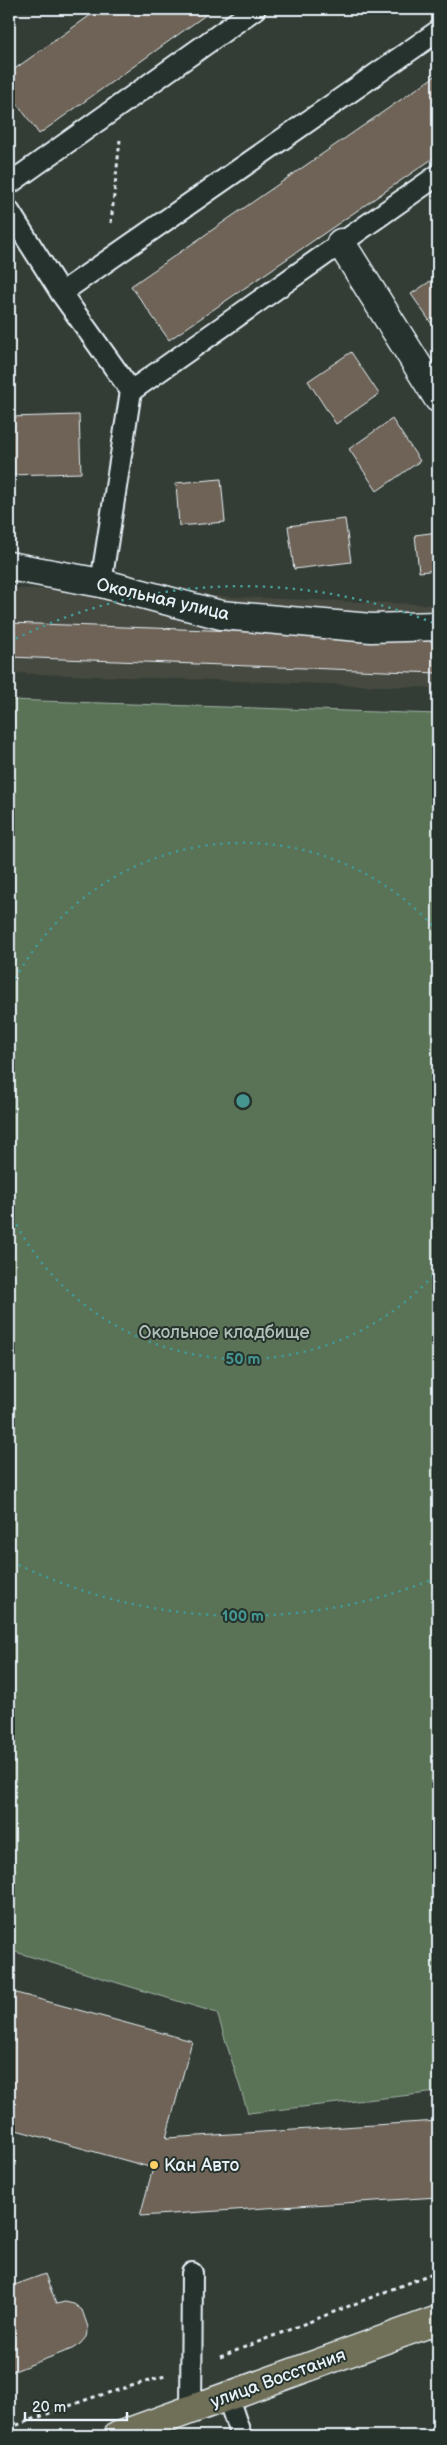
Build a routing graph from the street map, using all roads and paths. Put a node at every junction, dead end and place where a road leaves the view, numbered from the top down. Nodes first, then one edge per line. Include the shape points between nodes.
1 (255, 9) edge
2 (438, 31) edge
3 (124, 102) junction
4 (438, 175) edge
5 (9, 184) edge
6 (9, 211) edge
7 (341, 243) junction
8 (107, 261) junction
9 (61, 293) junction
10 (131, 391) junction
11 (438, 398) edge
12 (9, 566) edge
13 (101, 584) junction
14 (438, 626) edge
15 (438, 2271) edge
16 (192, 2273) dead end
17 (438, 2320) edge
18 (191, 2369) junction
19 (226, 2395) junction
20 (190, 2410) junction
21 (9, 2428) edge
22 (118, 2436) edge
23 (241, 2436) edge

1 - 3 lane
2 - 8 lane
3 - 5 lane
3 - 8 path
4 - 7 lane
6 - 9 lane
7 - 10 lane
7 - 11 street
8 - 9 lane
9 - 10 lane
10 - 13 lane
12 - 13 street, Окольная улица
13 - 14 street, Окольная улица via 221,615 371,628
15 - 18 path
16 - 18 lane
17 - 19 main road, улица Восстания
18 - 20 lane
18 - 21 path via 91,2398
19 - 20 main road, улица Восстания
19 - 23 lane
20 - 22 main road, улица Восстания

